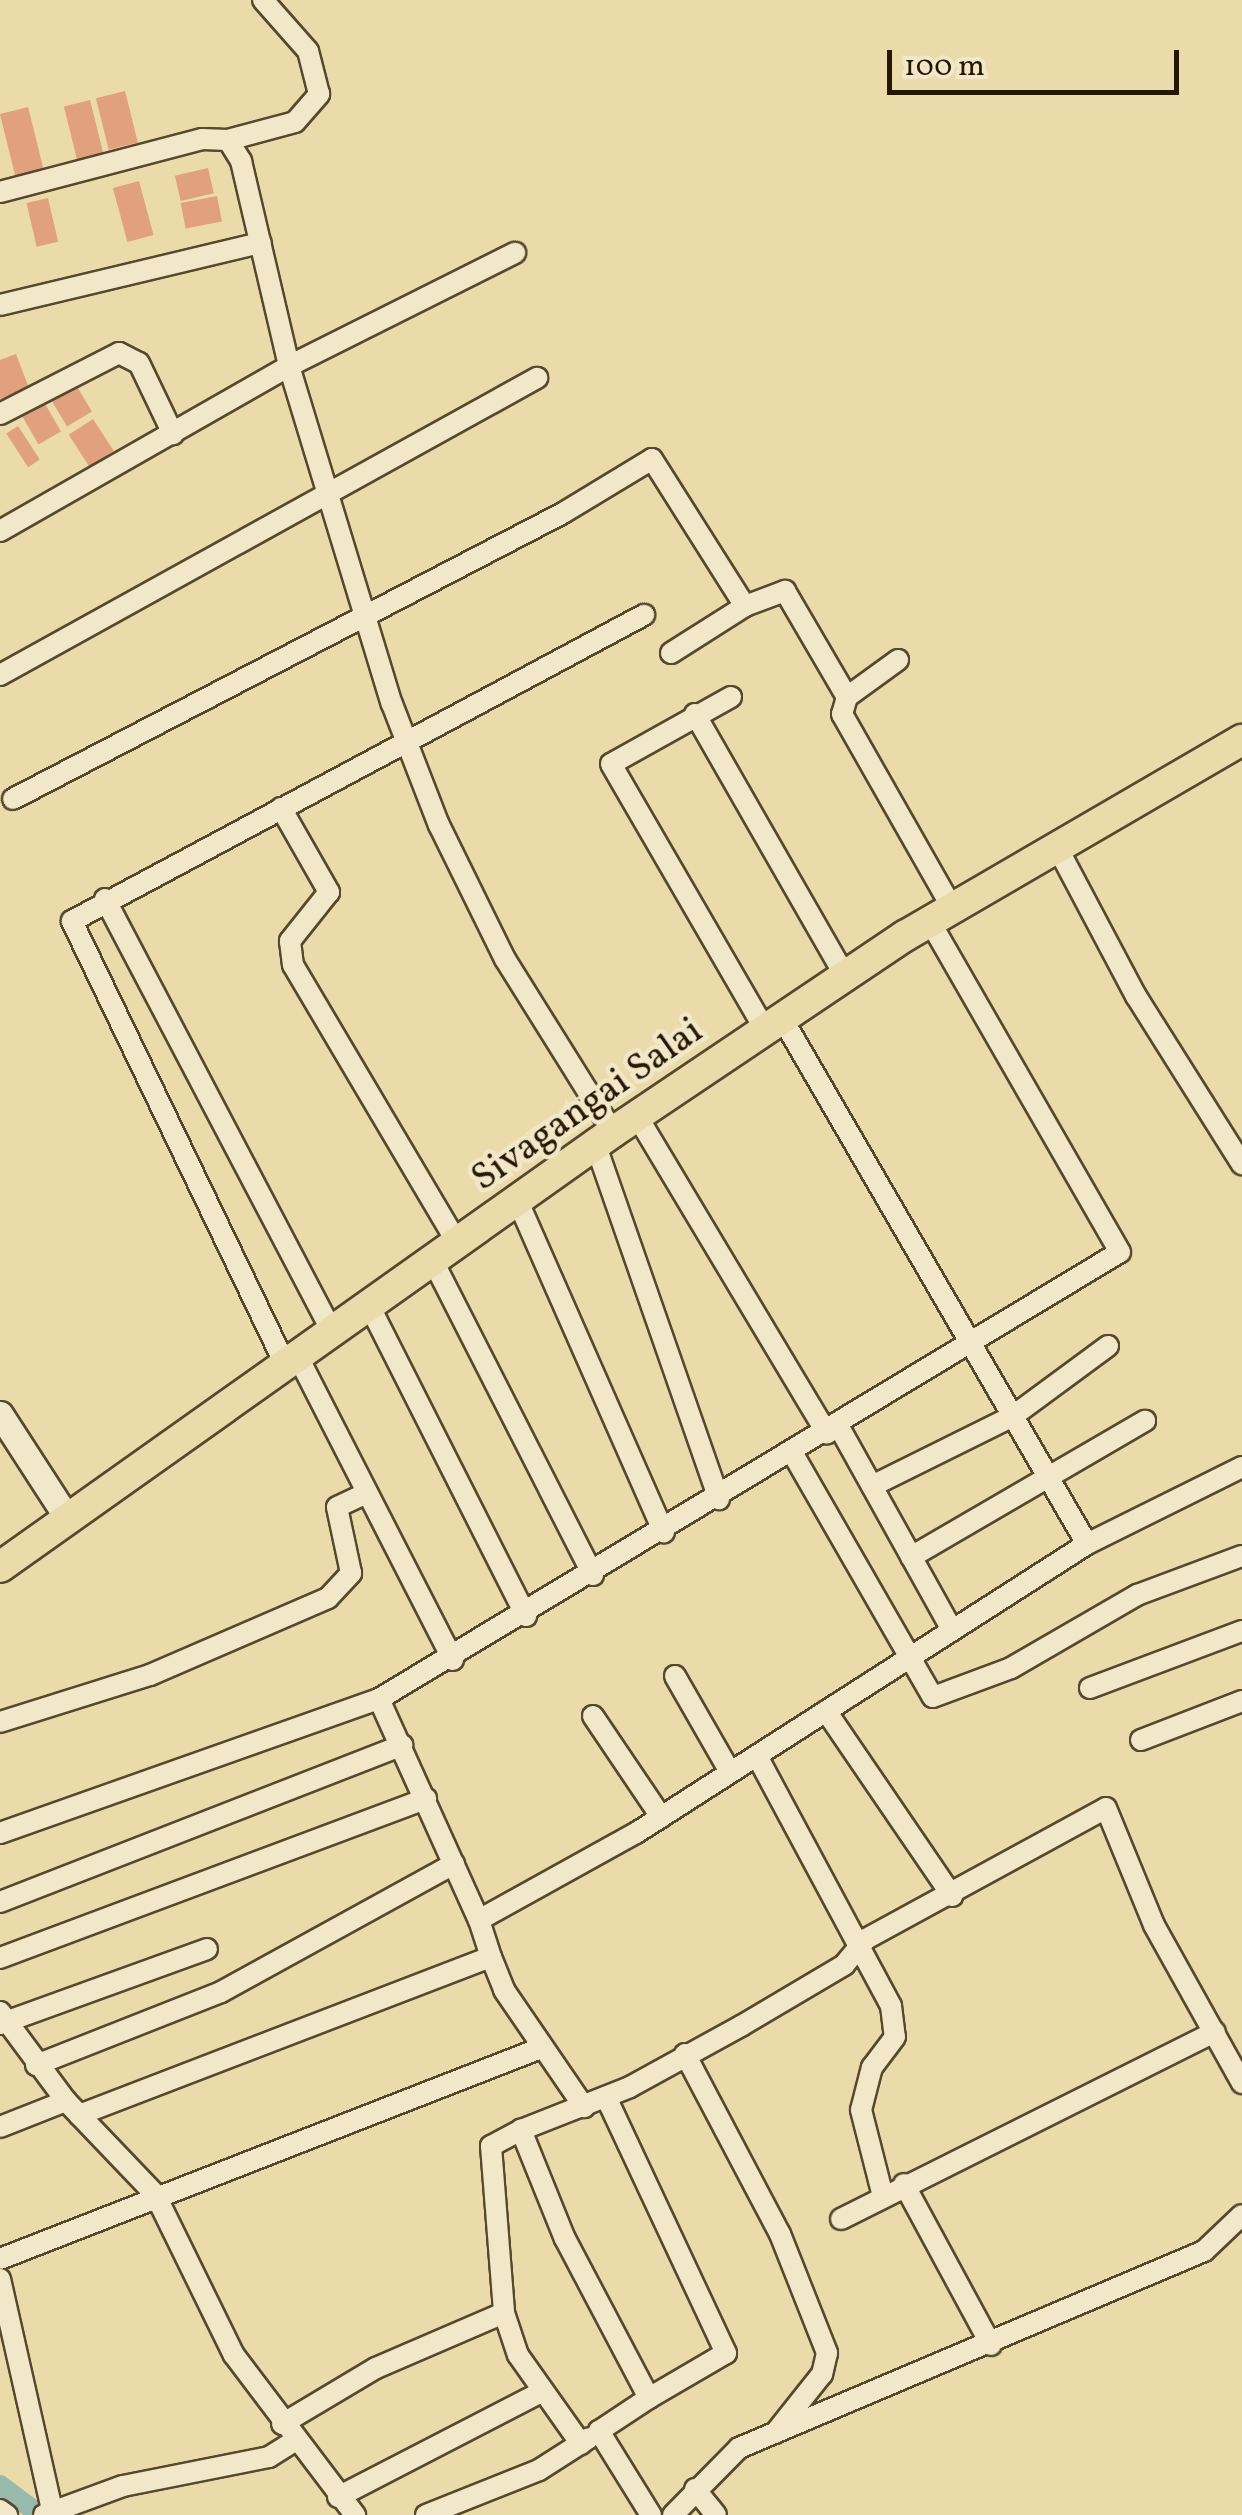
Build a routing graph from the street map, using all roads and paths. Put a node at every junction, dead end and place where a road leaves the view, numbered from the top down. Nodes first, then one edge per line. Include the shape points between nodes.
1 (263, 0) edge
2 (228, 140) junction
3 (0, 192) edge
4 (261, 243) junction
5 (516, 253) dead end
6 (0, 305) edge
7 (289, 366) junction
8 (537, 378) dead end
9 (0, 414) edge
10 (173, 434) junction
11 (325, 492) junction
12 (0, 531) edge
13 (744, 606) junction
14 (366, 614) junction
15 (644, 615) dead end
16 (671, 654) dead end
17 (898, 660) dead end
18 (0, 675) edge
19 (731, 697) dead end
20 (847, 697) junction
21 (695, 714) junction
22 (1242, 740) edge
23 (411, 743) junction
24 (13, 799) dead end
25 (281, 808) junction
26 (1057, 848) junction
27 (105, 899) junction
28 (941, 914) junction
29 (845, 976) junction
30 (773, 1024) junction
31 (616, 1131) junction
32 (1242, 1164) edge
33 (519, 1204) junction
34 (447, 1256) junction
35 (371, 1309) junction
36 (332, 1334) junction
37 (972, 1346) junction
38 (1108, 1346) dead end
39 (293, 1362) junction
40 (0, 1414) edge
41 (1012, 1416) junction
42 (1145, 1421) dead end
43 (833, 1430) junction
44 (793, 1454) junction
45 (1242, 1467) edge
46 (1049, 1478) junction
47 (872, 1486) junction
48 (367, 1494) junction
49 (719, 1500) junction
50 (68, 1519) junction
51 (664, 1532) junction
52 (1087, 1544) junction
53 (1242, 1556) edge
54 (912, 1557) junction
55 (0, 1567) edge
56 (593, 1575) junction
57 (526, 1616) junction
58 (952, 1630) junction
59 (1242, 1631) edge
60 (908, 1658) junction
61 (453, 1660) junction
62 (676, 1676) dead end
63 (1090, 1688) dead end
64 (378, 1699) junction
65 (1242, 1700) edge
66 (826, 1711) junction
67 (592, 1716) dead end
68 (0, 1722) edge
69 (1141, 1740) dead end
70 (402, 1745) junction
71 (757, 1756) junction
72 (730, 1772) junction
73 (426, 1799) junction
74 (662, 1817) junction
75 (0, 1833) edge
76 (454, 1864) junction
77 (952, 1896) junction
78 (0, 1902) edge
79 (479, 1920) junction
80 (860, 1946) junction
81 (207, 1950) dead end
82 (491, 1957) junction
83 (0, 1958) edge
84 (2, 2019) edge
85 (1214, 2032) junction
86 (541, 2048) junction
87 (685, 2054) junction
88 (36, 2064) junction
89 (1242, 2084) edge
90 (606, 2097) junction
91 (584, 2107) junction
92 (72, 2108) junction
93 (0, 2127) edge
94 (521, 2130) junction
95 (904, 2184) junction
96 (155, 2194) junction
97 (883, 2196) junction
98 (1242, 2215) edge
99 (841, 2219) dead end
100 (0, 2260) edge
101 (0, 2279) edge
102 (504, 2313) junction
103 (991, 2345) junction
104 (541, 2392) junction
105 (649, 2398) junction
106 (599, 2431) junction
107 (289, 2432) junction
108 (774, 2434) junction
109 (581, 2444) junction
110 (338, 2497) junction
111 (708, 2504) edge
112 (0, 2510) edge
113 (48, 2512) edge
114 (6, 2515) edge
115 (355, 2515) edge
116 (426, 2515) edge
117 (650, 2515) edge
118 (673, 2515) edge

1 - 2 street via 308,50 319,94 295,122
2 - 3 street via 202,139
2 - 4 street
4 - 6 street
4 - 7 street
5 - 7 street
7 - 10 street
7 - 11 street
8 - 11 street
9 - 10 street via 119,352 139,362
10 - 12 street
11 - 14 street
11 - 18 street
13 - 14 street via 652,459
13 - 16 street
13 - 20 street via 784,591
14 - 23 street
14 - 24 street
15 - 23 street
17 - 20 street
19 - 21 street
20 - 28 street via 842,714
21 - 29 street
21 - 30 street via 611,764
22 - 26 main road, Sivagangai Salai
23 - 25 street
23 - 31 street via 439,824 505,960
25 - 27 street
25 - 34 street via 329,892 290,941 293,965
26 - 28 main road, Sivagangai Salai
26 - 32 street via 1136,996
27 - 36 street
27 - 39 street via 72,921 78,944
28 - 29 main road, Sivagangai Salai
28 - 37 street via 1120,1252
29 - 30 main road, Sivagangai Salai
30 - 31 main road, Sivagangai Salai
30 - 37 street
31 - 33 main road, Sivagangai Salai
31 - 43 street
31 - 49 street
33 - 34 main road, Sivagangai Salai
33 - 51 street
34 - 35 main road, Sivagangai Salai
34 - 56 street
35 - 36 main road, Sivagangai Salai
35 - 57 street
36 - 39 main road, Sivagangai Salai
37 - 41 street
37 - 43 street
38 - 41 street
39 - 48 street
39 - 50 main road, Sivagangai Salai
40 - 50 street
41 - 46 street
41 - 47 street
42 - 46 street
43 - 44 street
43 - 47 street
44 - 49 street
44 - 60 street
45 - 52 street
46 - 52 street
46 - 54 street
47 - 54 street
48 - 61 street
48 - 68 street via 337,1506 351,1572 328,1598 150,1675
49 - 51 street
50 - 55 main road, Sivagangai Salai
51 - 56 street
52 - 58 street
53 - 60 street via 1138,1596 1012,1668 933,1697
54 - 58 street
56 - 57 street
57 - 61 street
58 - 60 street
59 - 63 street
60 - 66 street
61 - 64 street
62 - 72 street
64 - 70 street
64 - 75 street
65 - 69 street
66 - 71 street
66 - 77 street
67 - 74 street
70 - 73 street
70 - 78 street
71 - 72 street
71 - 80 street
72 - 74 street
73 - 76 street
73 - 83 street
74 - 79 street
76 - 79 street
76 - 88 street via 221,1992
77 - 80 street
77 - 85 street via 1106,1808 1154,1925
79 - 82 street
80 - 87 street via 844,1965
80 - 97 street via 891,2006 895,2036 872,2067 861,2110
81 - 84 street
82 - 86 street
82 - 92 street
84 - 88 street
85 - 89 street
85 - 95 street
86 - 91 street
86 - 96 street
87 - 90 street
87 - 108 street via 780,2234 826,2353 822,2374
88 - 92 street
90 - 91 street
90 - 105 street via 726,2354
91 - 94 street
92 - 93 street
92 - 96 street
94 - 102 street via 491,2146
94 - 105 street via 565,2239
95 - 97 street
95 - 103 street
96 - 100 street
96 - 107 street via 234,2355
97 - 99 street
98 - 103 street via 1204,2251
101 - 113 street
102 - 104 street
102 - 107 street via 362,2375
103 - 108 street
104 - 109 street
104 - 110 street
105 - 106 street
106 - 109 street
106 - 117 street
107 - 110 street
107 - 113 street via 269,2457 190,2469
108 - 111 street via 739,2448
109 - 116 street via 540,2470
110 - 115 street
111 - 118 street
112 - 114 street

